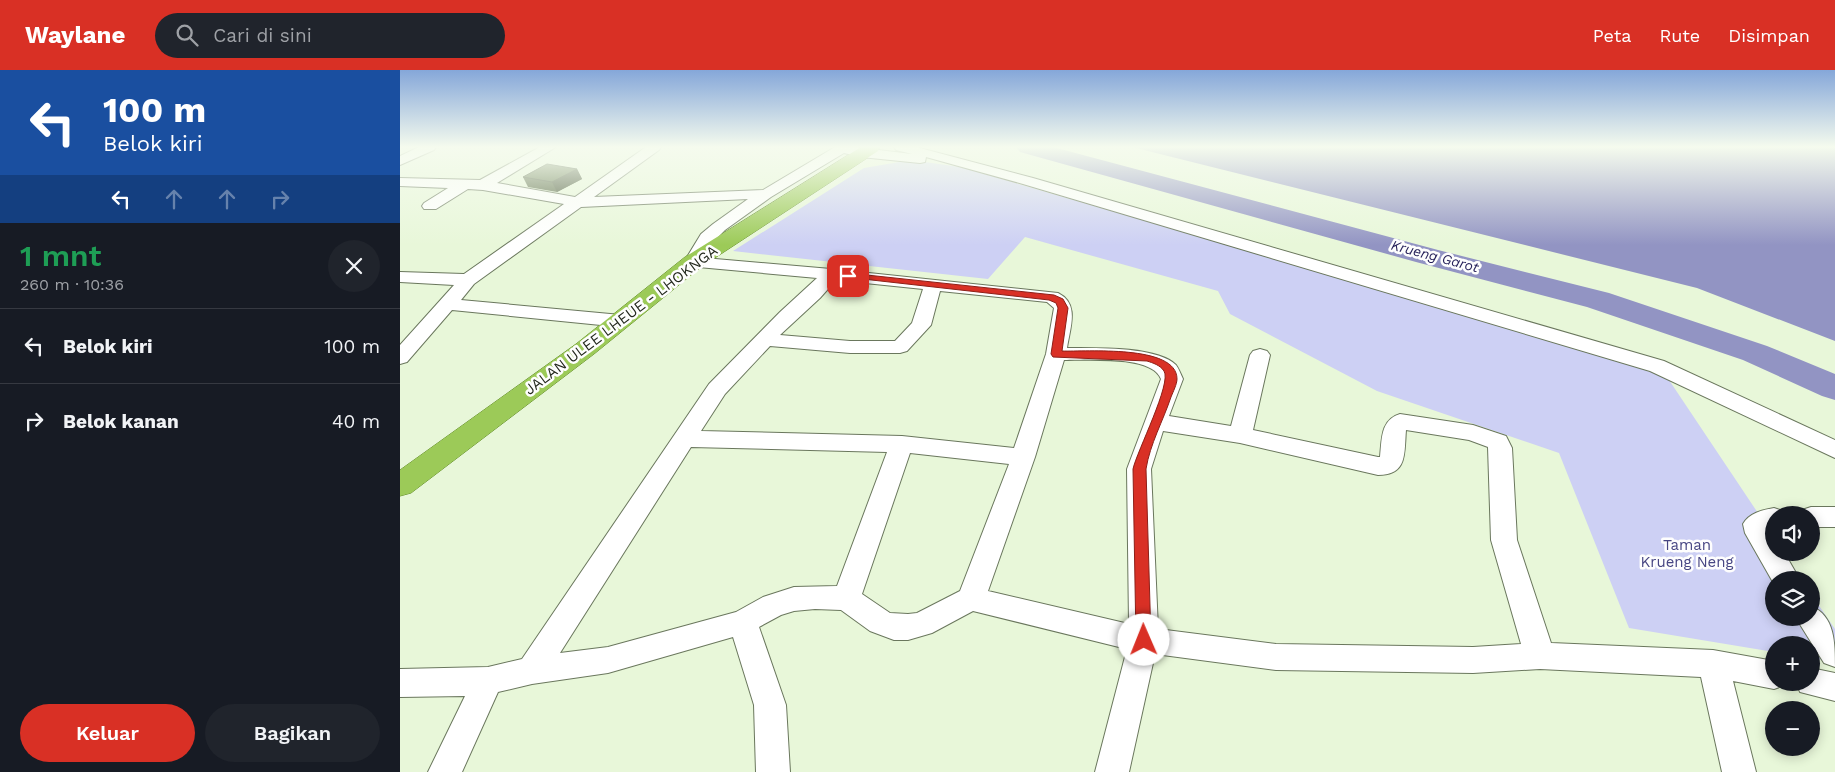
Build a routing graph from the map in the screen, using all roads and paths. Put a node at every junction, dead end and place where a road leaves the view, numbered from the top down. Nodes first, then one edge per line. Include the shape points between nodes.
1 (492, 180) edge
2 (609, 180) edge
3 (792, 180) edge
4 (807, 180) edge
5 (1023, 180) edge
6 (400, 182) edge
7 (464, 184) junction
8 (483, 185) junction
9 (766, 194) junction
10 (579, 202) junction
11 (430, 206) dead end
12 (693, 262) junction
13 (831, 274) junction
14 (400, 277) edge
15 (468, 280) junction
16 (933, 285) junction
17 (447, 304) junction
18 (621, 321) junction
19 (764, 339) junction
20 (1056, 354) junction
21 (1260, 355) dead end
22 (400, 358) edge
23 (1157, 422) junction
24 (1240, 435) junction
25 (686, 439) junction
26 (902, 444) junction
27 (1835, 450) edge
28 (1022, 457) junction
29 (400, 484) edge
30 (1835, 516) edge
31 (1820, 517) edge
32 (1765, 519) edge
33 (1765, 545) edge
34 (846, 598) junction
35 (971, 599) junction
36 (743, 622) junction
37 (1816, 626) edge
38 (1144, 640) junction
39 (1835, 654) edge
40 (1540, 656) junction
41 (1712, 664) junction
42 (532, 670) junction
43 (1765, 673) edge
44 (488, 681) junction
45 (400, 683) edge
46 (1820, 684) edge
47 (1835, 687) edge
48 (445, 772) edge
49 (773, 772) edge
50 (1112, 772) edge
51 (1739, 772) edge

1 - 8 street
2 - 10 street
3 - 9 street
4 - 12 highway, JALAN ULEE LHEUE - LHOKNGA
5 - 27 street via 1657,366
6 - 7 street
7 - 8 street
7 - 11 street
8 - 10 street
9 - 10 street
9 - 12 street via 707,238
10 - 15 street
12 - 13 street
12 - 18 highway, JALAN ULEE LHEUE - LHOKNGA
13 - 16 street
13 - 19 street
14 - 15 street
15 - 17 street
16 - 19 street via 921,325 900,347 850,347
16 - 20 street via 1051,297 1059,301 1063,308
17 - 18 street
17 - 22 street
18 - 29 highway, JALAN ULEE LHEUE - LHOKNGA
19 - 25 street via 718,389
20 - 23 street via 1131,356 1162,363 1172,379
20 - 28 street
21 - 24 street
23 - 24 street
23 - 38 street via 1142,456 1140,469
24 - 40 street via 1378,466 1387,466 1392,460 1395,427 1400,422 1473,433 1498,442 1504,540
25 - 26 street
25 - 42 street
26 - 28 street
26 - 34 street
28 - 35 street
30 - 31 street
32 - 33 street via 1756,524
34 - 35 street via 880,622 908,627 922,624
34 - 36 street via 794,599 773,605
35 - 38 street
36 - 42 street via 608,660
36 - 49 street via 770,705
37 - 39 street
38 - 40 street via 1276,657 1473,660
38 - 50 street
40 - 41 street
41 - 43 street
41 - 51 street
42 - 44 street
44 - 45 street
44 - 48 street
46 - 47 street

